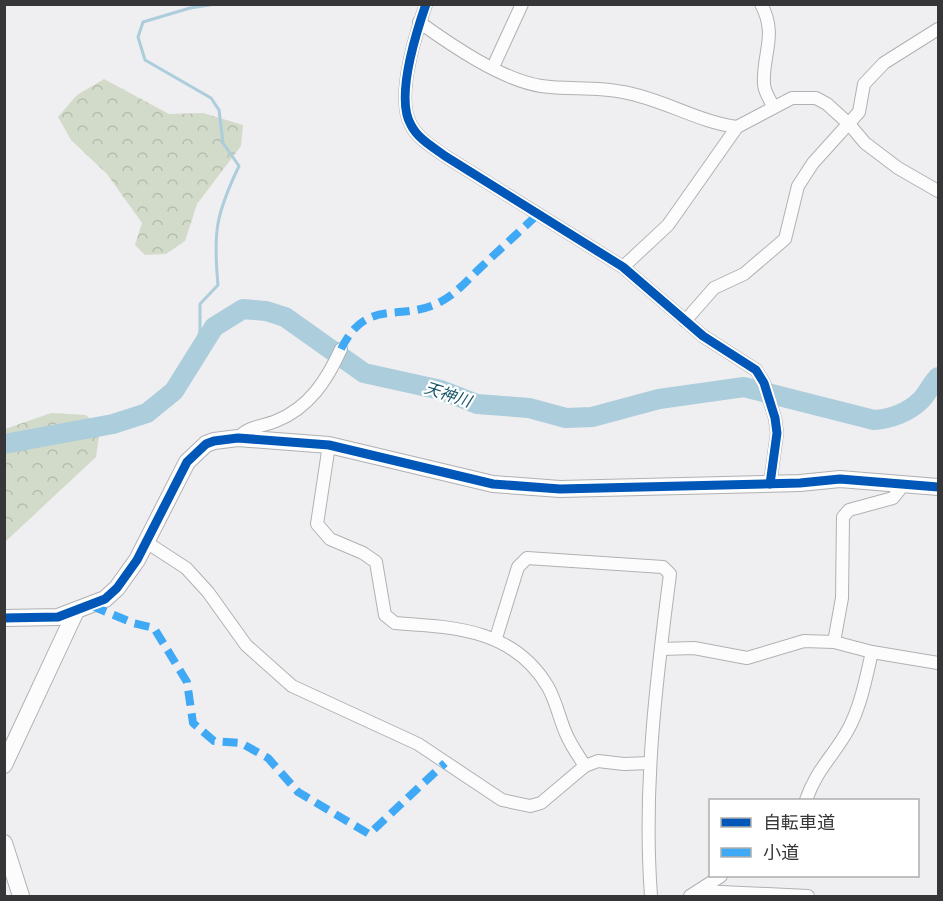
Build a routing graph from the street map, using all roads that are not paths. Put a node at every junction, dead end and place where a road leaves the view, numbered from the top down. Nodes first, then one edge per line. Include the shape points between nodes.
1 (426, 4) edge
2 (522, 4) edge
3 (761, 4) edge
4 (419, 22) junction
5 (939, 29) edge
6 (493, 67) junction
7 (772, 106) junction
8 (849, 123) junction
9 (738, 126) junction
10 (939, 191) edge
11 (622, 267) junction
12 (685, 321) junction
13 (341, 349) dead end
14 (238, 438) junction
15 (329, 445) junction
16 (770, 484) junction
17 (904, 484) junction
18 (939, 487) edge
19 (146, 542) junction
20 (75, 613) junction
21 (4, 618) edge
22 (496, 638) junction
23 (834, 642) junction
24 (661, 649) junction
25 (872, 652) junction
26 (939, 663) edge
27 (650, 763) junction
28 (4, 765) edge
29 (585, 766) junction
30 (807, 799) edge
31 (4, 843) edge
32 (720, 877) edge
33 (695, 894) edge
34 (21, 897) edge
35 (651, 897) edge
36 (808, 897) edge

1 - 4 street
2 - 6 street
3 - 7 street via 770,44 764,85
4 - 6 street
4 - 11 street via 412,41 405,105 418,135
5 - 8 street via 884,63 870,77 864,84 859,112
6 - 9 street via 538,85 625,92 720,124
7 - 8 street via 792,98 816,98
7 - 9 street
8 - 10 street via 898,168
8 - 12 street via 801,180 785,239 744,274 714,288
9 - 11 street via 668,225
11 - 12 street
12 - 16 street via 756,370 764,383 777,433
13 - 14 street via 321,387 294,411 272,423 247,429
14 - 15 street
14 - 19 street via 206,444 186,462
15 - 16 street via 493,484 560,489
15 - 22 street via 316,524 330,539 376,562 386,615 395,623 466,630
16 - 17 street via 840,479
17 - 18 street
17 - 23 street via 893,498 849,510 843,517 842,598
19 - 20 street via 117,588 105,599
19 - 29 street via 186,568 246,645 292,686 418,744 502,800 530,806 541,803
20 - 21 street
20 - 28 street
22 - 24 street via 518,567 527,558 618,564 663,567 670,574
22 - 29 street via 536,668
23 - 24 street via 804,641 747,658 694,648
23 - 25 street
24 - 27 street
25 - 26 street
25 - 30 street via 857,711 814,776
27 - 29 street via 598,761
27 - 35 street via 647,791
31 - 34 street
32 - 33 street
33 - 36 street

